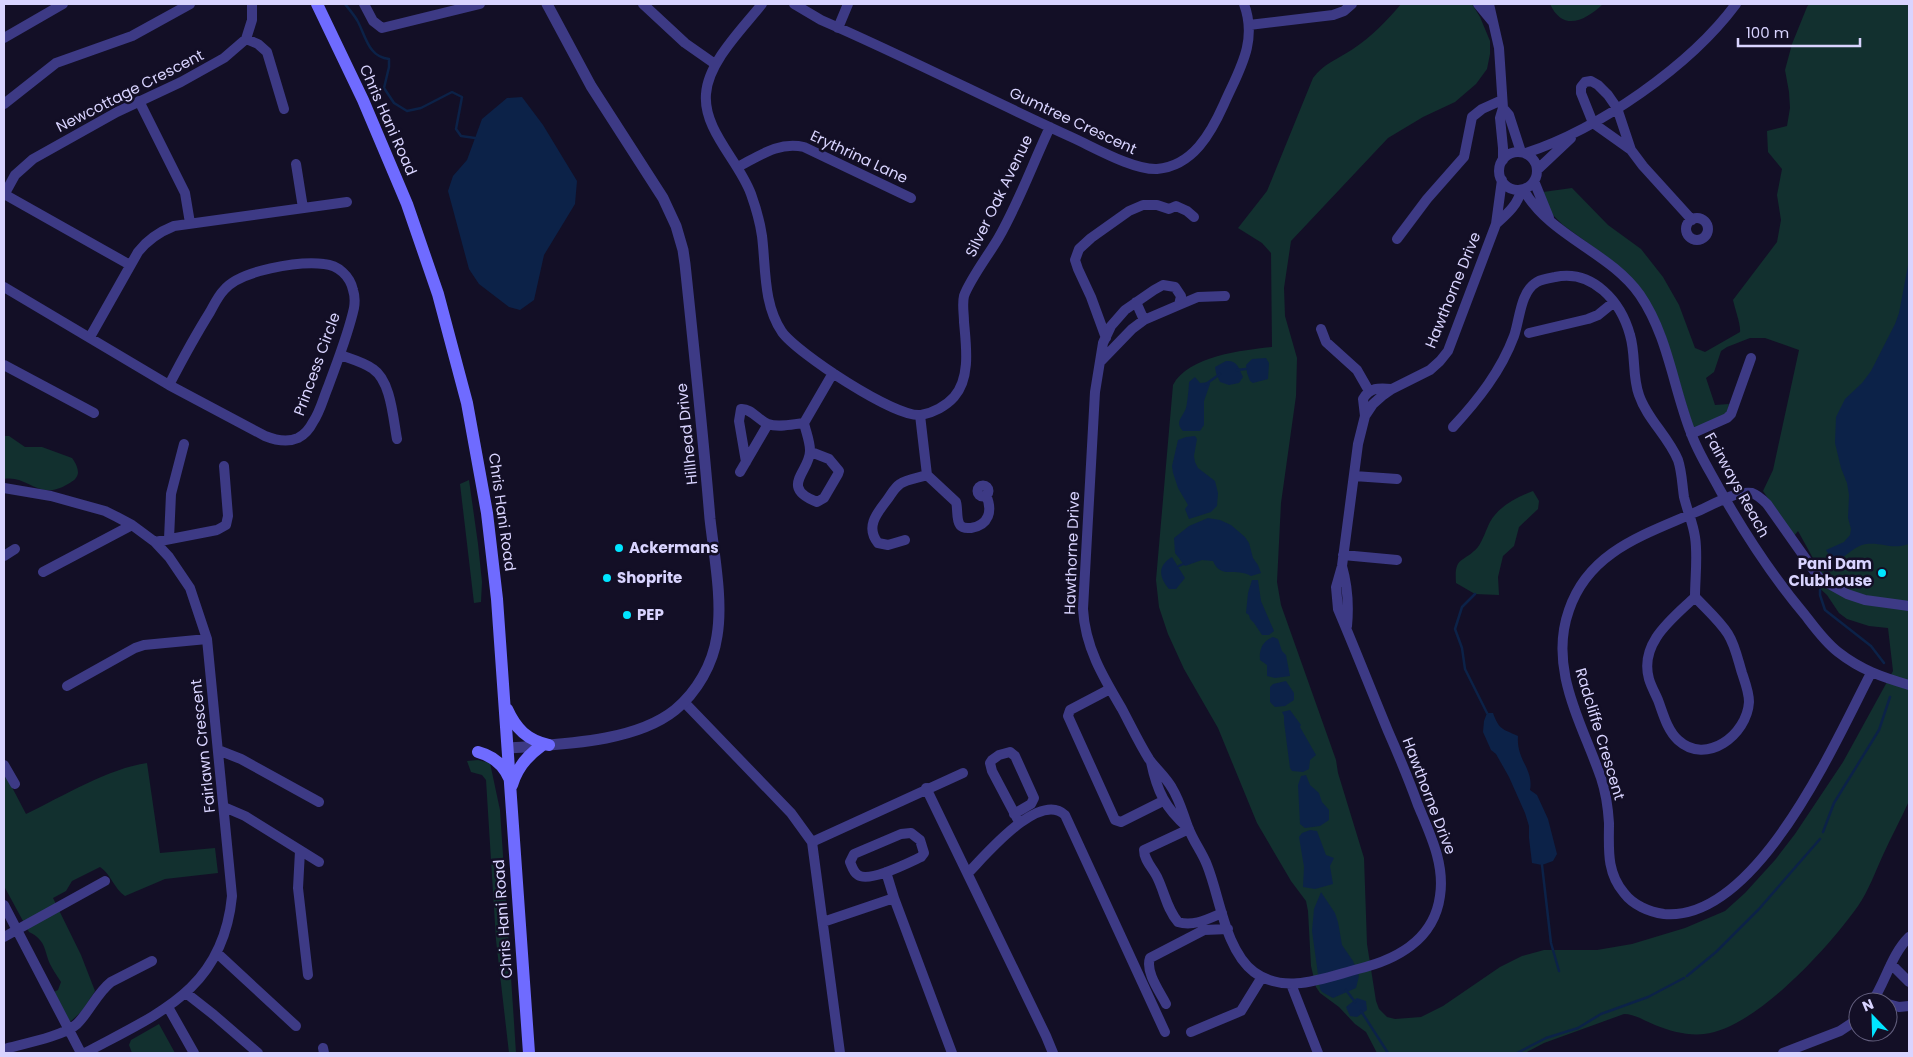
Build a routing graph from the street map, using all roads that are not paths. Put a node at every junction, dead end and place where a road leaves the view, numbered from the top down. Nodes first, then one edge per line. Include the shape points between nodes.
1 (62, 4) edge
2 (190, 4) edge
3 (252, 4) edge
4 (317, 4) edge
5 (364, 4) edge
6 (480, 4) edge
7 (547, 4) edge
8 (642, 4) edge
9 (762, 4) edge
10 (794, 4) edge
11 (848, 4) edge
12 (1352, 4) edge
13 (1478, 4) edge
14 (1489, 4) edge
15 (1736, 4) edge
16 (1246, 5) edge
17 (1493, 22) junction
18 (1249, 25) junction
19 (838, 28) junction
20 (4, 38) edge
21 (246, 39) junction
22 (715, 64) junction
23 (139, 101) junction
24 (4, 104) edge
25 (1502, 104) junction
26 (1617, 108) junction
27 (284, 109) dead end
28 (1593, 123) junction
29 (1050, 127) junction
30 (1578, 132) junction
31 (1631, 150) junction
32 (1523, 153) junction
33 (1503, 160) junction
34 (296, 164) dead end
35 (738, 167) junction
36 (1537, 170) junction
37 (1502, 180) junction
38 (1534, 182) junction
39 (1522, 189) junction
40 (4, 194) edge
41 (911, 198) dead end
42 (347, 202) dead end
43 (303, 208) junction
44 (1194, 217) dead end
45 (1548, 218) junction
46 (1692, 220) dead end
47 (190, 224) junction
48 (1496, 224) junction
49 (1397, 240) dead end
50 (130, 266) junction
51 (4, 287) edge
52 (1225, 296) dead end
53 (1136, 302) junction
54 (1614, 302) junction
55 (1178, 305) junction
56 (1144, 320) junction
57 (1321, 328) dead end
58 (1529, 333) dead end
59 (90, 337) junction
60 (1106, 338) junction
61 (340, 355) junction
62 (1751, 358) dead end
63 (1101, 361) junction
64 (4, 365) edge
65 (833, 373) junction
66 (169, 385) junction
67 (1392, 389) junction
68 (1369, 391) junction
69 (94, 413) dead end
70 (920, 415) junction
71 (1365, 416) junction
72 (804, 423) junction
73 (768, 424) junction
74 (1453, 426) dead end
75 (1691, 434) junction
76 (397, 439) dead end
77 (184, 444) dead end
78 (811, 452) junction
79 (746, 462) junction
80 (224, 466) dead end
81 (740, 472) dead end
82 (926, 475) junction
83 (1354, 476) junction
84 (1397, 479) dead end
85 (4, 488) edge
86 (986, 496) dead end
87 (1725, 499) junction
88 (1688, 515) junction
89 (132, 525) junction
90 (169, 539) junction
91 (905, 540) dead end
92 (155, 542) junction
93 (15, 550) dead end
94 (1344, 555) junction
95 (4, 556) edge
96 (1397, 560) dead end
97 (1342, 566) junction
98 (43, 572) dead end
99 (1347, 586) junction
100 (1336, 587) junction
101 (1694, 597) junction
102 (1909, 606) edge
103 (1343, 608) junction
104 (207, 639) junction
105 (1871, 673) junction
106 (1909, 685) edge
107 (67, 686) dead end
108 (1110, 689) junction
109 (504, 702) junction
110 (684, 702) junction
111 (545, 745) junction
112 (508, 748) junction
113 (218, 750) junction
114 (478, 752) dead end
115 (1150, 761) junction
116 (4, 764) edge
117 (963, 773) dead end
118 (15, 784) dead end
119 (510, 786) junction
120 (1171, 787) junction
121 (926, 788) junction
122 (1164, 801) junction
123 (319, 802) dead end
124 (1180, 803) junction
125 (224, 807) junction
126 (1016, 818) junction
127 (1189, 829) junction
128 (812, 842) junction
129 (300, 851) junction
130 (318, 862) dead end
131 (886, 872) junction
132 (968, 874) junction
133 (105, 881) dead end
134 (894, 898) junction
135 (4, 905) edge
136 (1222, 913) junction
137 (823, 922) junction
138 (11, 924) edge
139 (1228, 929) junction
140 (4, 937) edge
141 (1909, 937) edge
142 (218, 953) junction
143 (152, 961) dead end
144 (1891, 964) junction
145 (308, 975) dead end
146 (1262, 977) junction
147 (1909, 982) edge
148 (1291, 984) junction
149 (1879, 992) edge
150 (186, 993) junction
151 (1166, 1004) dead end
152 (168, 1007) junction
153 (1848, 1025) edge
154 (296, 1026) dead end
155 (68, 1030) junction
156 (1165, 1032) dead end
157 (1191, 1032) dead end
158 (102, 1049) edge
159 (4, 1050) edge
160 (81, 1053) edge
161 (85, 1053) edge
162 (194, 1053) edge
163 (258, 1053) edge
164 (529, 1053) edge
165 (840, 1053) edge
166 (952, 1053) edge
167 (1053, 1053) edge
168 (1316, 1053) edge
169 (1783, 1053) edge

1 - 20 street
2 - 24 street via 132,36 56,63
3 - 21 street via 252,20
4 - 109 main road, Chris Hani Road via 363,100 407,204 450,334 467,403 487,513
5 - 6 street via 373,21 382,28
7 - 110 street, Hillhead Drive via 591,86 663,198 683,250 719,614 713,654 705,673
8 - 22 street
9 - 22 street
10 - 19 street, Gumtree Crescent
11 - 19 street
12 - 18 street via 1334,15
13 - 17 street
14 - 17 street
15 - 26 street via 1687,58
16 - 18 street, Gumtree Crescent
17 - 25 street via 1499,48
18 - 29 street, Gumtree Crescent via 1247,52 1213,128 1186,158 1159,169 1141,168
19 - 29 street, Gumtree Crescent
21 - 23 street, Newcottage Crescent via 206,69
21 - 27 street via 267,52
22 - 35 street via 706,91 707,112
23 - 40 street, Newcottage Crescent via 29,162 15,175
23 - 47 street via 185,193
25 - 32 street
25 - 33 street
25 - 49 street via 1482,108 1472,117 1464,156
26 - 28 street
26 - 28 street via 1598,84 1585,82 1581,93
26 - 31 street
28 - 30 street
28 - 31 street
29 - 70 street, Silver Oak Avenue via 1000,235 964,296 965,360 959,391 947,404
30 - 32 street
30 - 36 street
31 - 46 street
32 - 33 street via 1511,154
32 - 36 street via 1533,159
33 - 37 street via 1499,170
34 - 43 street
35 - 41 street, Erythrina Lane via 772,149 794,145
35 - 65 street via 758,214 766,286 774,317 792,344
36 - 38 street
37 - 39 street via 1510,188
37 - 48 street, Hawthorne Drive
38 - 39 street
38 - 45 street, Fairways Reach
39 - 45 street, Fairways Reach via 1535,208
39 - 48 street, Hawthorne Drive via 1514,207
40 - 50 street
42 - 43 street
43 - 47 street
44 - 60 street via 1176,206 1169,209 1157,205 1143,206 1129,211 1079,249 1075,260
45 - 75 street, Fairways Reach via 1576,242 1616,268 1639,294 1655,322
47 - 50 street via 174,226 153,236
48 - 67 street, Hawthorne Drive via 1448,351 1430,370
50 - 59 street
51 - 59 street, Princess Circle
52 - 55 street via 1198,298
53 - 55 street, Hawthorne Drive via 1154,290 1170,285 1181,296
53 - 56 street
53 - 60 street, Hawthorne Drive via 1125,310
54 - 58 street via 1588,319
54 - 74 street via 1601,287 1577,276 1560,276 1530,287 1524,296 1513,338 1491,382
54 - 88 street via 1630,335 1640,398 1678,461
55 - 56 street
56 - 63 street
57 - 68 street via 1326,342 1357,370
59 - 66 street, Princess Circle
60 - 63 street, Hawthorne Drive
61 - 66 street, Princess Circle via 316,417 297,439 276,440 265,436
61 - 66 street, Princess Circle via 355,300 353,288 344,272 324,264 251,273 224,289
61 - 76 street via 363,363 381,376 389,395
62 - 75 street via 1731,414
63 - 108 street, Hawthorne Drive via 1095,392 1083,609 1089,644
64 - 69 street
65 - 70 street via 892,407
65 - 72 street
67 - 68 street
67 - 71 street, Hawthorne Drive via 1373,404
68 - 71 street via 1363,399
70 - 82 street
71 - 83 street, Hawthorne Drive
72 - 73 street
72 - 78 street
73 - 79 street
73 - 79 street via 743,408 739,412
75 - 87 street, Fairways Reach
77 - 90 street via 171,494
78 - 78 street via 828,459 838,470 824,498 817,502 802,494 798,485
79 - 81 street
80 - 90 street via 226,525 217,530
82 - 86 street via 956,502 958,522 965,528 988,520
82 - 91 street via 898,486 872,523 878,543 888,545
83 - 84 street
83 - 94 street, Hawthorne Drive
85 - 89 street, Fairlawn Crescent via 84,504
87 - 88 street, Radcliffe Crescent
87 - 102 street, Radcliffe Crescent via 1744,493 1759,496 1825,583 1865,600
87 - 105 street, Fairways Reach via 1766,565 1806,617 1836,650
88 - 101 street via 1696,543
88 - 105 street, Radcliffe Crescent via 1631,540 1605,557 1578,590 1563,629 1562,664 1566,683 1605,792 1610,866 1620,887 1634,903 1659,913 1688,912 1728,892 1746,876 1790,821
89 - 92 street, Fairlawn Crescent
89 - 98 street
90 - 92 street
92 - 104 street, Fairlawn Crescent via 169,556 190,588
93 - 95 street
94 - 96 street
94 - 97 street, Hawthorne Drive
97 - 99 street, Hawthorne Drive
97 - 100 street, Hawthorne Drive
99 - 100 street
99 - 103 street, Hawthorne Drive
100 - 103 street, Hawthorne Drive
101 - 101 street via 1655,640 1649,650 1648,670 1673,734 1686,746 1708,749 1730,739 1742,723 1749,702 1748,690 1729,635
103 - 148 street, Hawthorne Drive via 1347,630 1438,858 1440,898 1423,933 1393,958
104 - 107 street via 135,648
104 - 113 street, Fairlawn Crescent
105 - 106 street, Fairways Reach
108 - 115 street, Hawthorne Drive
108 - 122 street via 1070,710 1068,716 1115,820 1121,822
109 - 111 main road via 520,732
109 - 112 main road, Chris Hani Road
110 - 111 street, Hillhead Drive via 663,718 631,732
110 - 128 street via 791,813
111 - 112 street, Hillhead Drive
111 - 119 main road via 522,763
112 - 119 main road, Chris Hani Road
113 - 123 street via 241,759
113 - 125 street, Fairlawn Crescent
114 - 119 main road via 499,763
115 - 120 street, Hawthorne Drive
115 - 122 street, Hawthorne Drive
116 - 118 street
117 - 121 street
119 - 164 main road, Chris Hani Road
120 - 122 street
120 - 124 street, Hawthorne Drive
121 - 128 street
121 - 132 street
122 - 124 street
122 - 127 street, Hawthorne Drive
124 - 127 street, Hawthorne Drive
125 - 129 street via 250,818
125 - 142 street, Fairlawn Crescent via 232,896 230,916
126 - 126 street via 990,767 992,760 1006,752 1015,756 1034,798
126 - 132 street
126 - 156 street via 1049,810 1061,811 1065,815
127 - 136 street, Hawthorne Drive via 1207,864
127 - 136 street via 1144,850 1144,854 1178,922 1186,925
128 - 137 street
129 - 130 street
129 - 145 street via 298,896
131 - 131 street via 858,876 851,858 901,834 915,835 923,848 922,856
131 - 134 street
132 - 167 street
133 - 138 street
134 - 137 street
134 - 166 street
135 - 138 street
136 - 139 street, Hawthorne Drive
137 - 165 street
138 - 140 street
138 - 155 street
139 - 146 street, Hawthorne Drive via 1244,963
139 - 151 street via 1204,930 1150,958 1150,970
141 - 144 street
142 - 150 street, Fairlawn Crescent
142 - 154 street
143 - 155 street via 111,982
144 - 147 street
144 - 149 street
146 - 148 street, Hawthorne Drive
146 - 157 street via 1241,1011
148 - 168 street
150 - 152 street, Fairlawn Crescent
150 - 163 street
152 - 158 street, Fairlawn Crescent
152 - 162 street
153 - 169 street
155 - 159 street
155 - 160 street
158 - 161 street, Fairlawn Crescent

